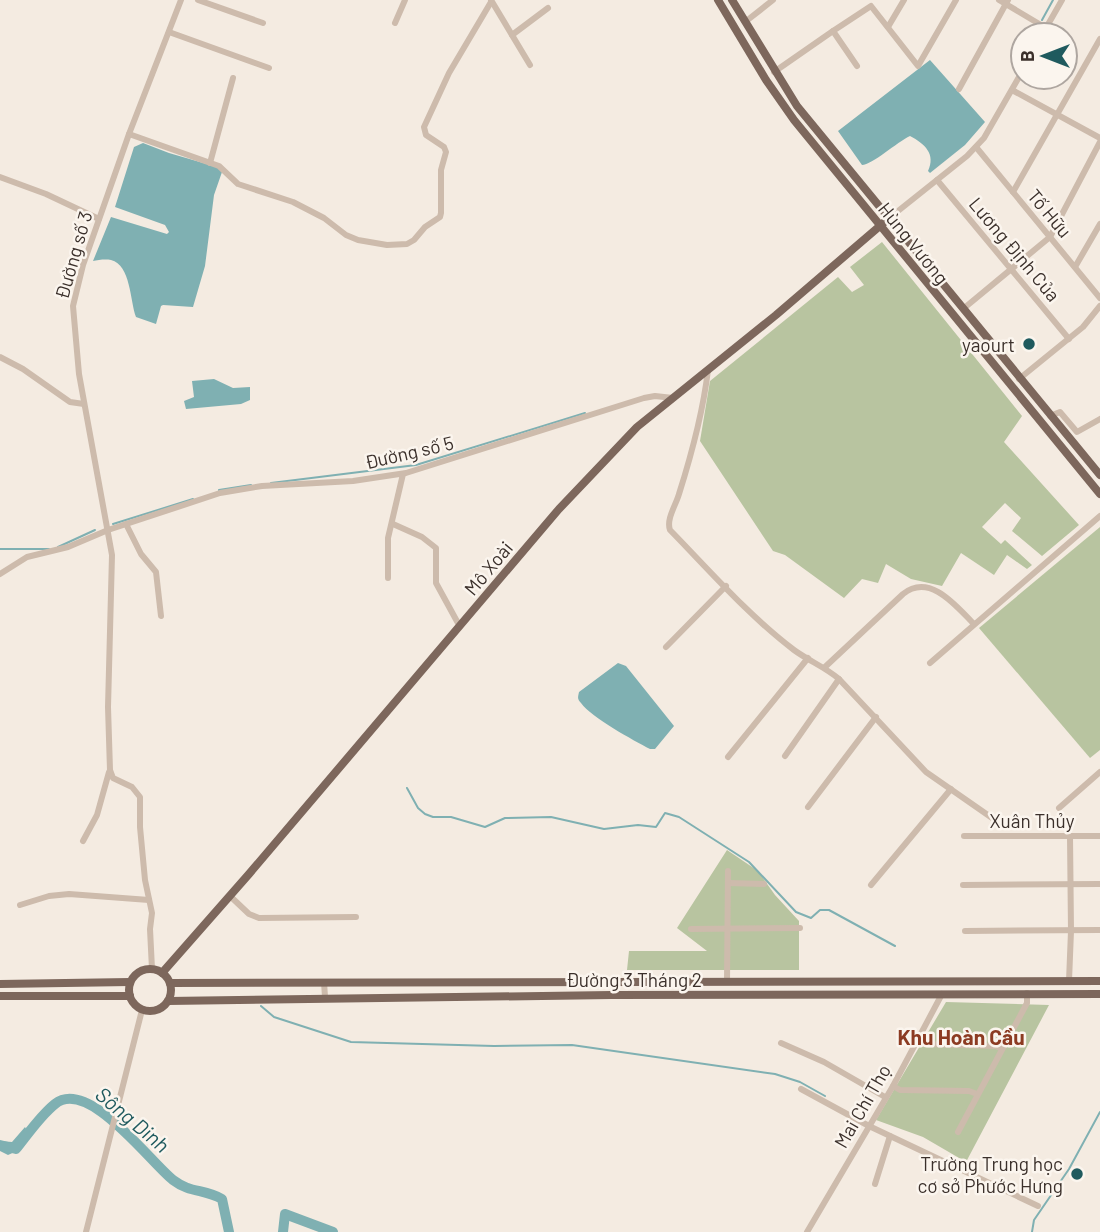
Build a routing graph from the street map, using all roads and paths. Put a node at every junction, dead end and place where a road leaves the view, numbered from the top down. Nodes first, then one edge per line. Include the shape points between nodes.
1 (181, 0) edge
2 (198, 0) edge
3 (405, 0) edge
4 (718, 0) edge
5 (732, 0) edge
6 (773, 0) edge
7 (904, 0) edge
8 (956, 0) edge
9 (1062, 0) edge
10 (491, 1) edge
11 (1004, 1) edge
12 (548, 8) dead end
13 (1030, 21) edge
14 (1050, 21) edge
15 (745, 22) junction
16 (263, 23) dead end
17 (395, 23) dead end
18 (888, 27) junction
19 (833, 31) junction
20 (169, 32) junction
21 (512, 35) junction
22 (1100, 39) edge
23 (530, 65) dead end
24 (857, 66) dead end
25 (269, 68) dead end
26 (775, 72) junction
27 (233, 78) dead end
28 (959, 89) dead end
29 (1011, 91) edge
30 (1014, 91) edge
31 (1058, 116) junction
32 (130, 134) junction
33 (1100, 140) edge
34 (976, 147) junction
35 (210, 163) junction
36 (0, 177) edge
37 (937, 180) junction
38 (1013, 192) junction
39 (99, 219) junction
40 (888, 219) junction
41 (1100, 224) edge
42 (880, 226) junction
43 (1050, 237) junction
44 (1074, 267) junction
45 (1012, 269) junction
46 (1100, 298) edge
47 (1100, 306) edge
48 (963, 309) junction
49 (1069, 339) junction
50 (0, 357) edge
51 (708, 370) junction
52 (1019, 379) junction
53 (673, 397) junction
54 (84, 404) junction
55 (1050, 416) junction
56 (1100, 419) edge
57 (403, 474) junction
58 (1100, 475) edge
59 (1100, 494) edge
60 (1100, 516) edge
61 (126, 524) junction
62 (393, 524) junction
63 (108, 530) junction
64 (0, 574) edge
65 (388, 578) dead end
66 (726, 586) junction
67 (161, 615) dead end
68 (974, 624) junction
69 (459, 625) junction
70 (666, 647) dead end
71 (808, 658) junction
72 (930, 663) dead end
73 (825, 667) junction
74 (839, 679) junction
75 (876, 717) junction
76 (785, 756) dead end
77 (729, 757) dead end
78 (110, 770) junction
79 (1100, 772) edge
80 (951, 789) junction
81 (808, 807) dead end
82 (1059, 808) dead end
83 (995, 820) dead end
84 (964, 836) dead end
85 (1070, 836) junction
86 (1100, 836) edge
87 (83, 841) dead end
88 (728, 871) dead end
89 (728, 883) junction
90 (765, 884) dead end
91 (1070, 884) junction
92 (1100, 884) edge
93 (871, 885) dead end
94 (963, 885) dead end
95 (230, 896) junction
96 (149, 900) junction
97 (20, 905) dead end
98 (356, 917) dead end
99 (800, 928) dead end
100 (691, 929) dead end
101 (727, 929) junction
102 (1100, 930) edge
103 (965, 931) dead end
104 (1071, 931) junction
105 (152, 969) junction
106 (162, 973) junction
107 (1069, 981) junction
108 (1100, 981) edge
109 (130, 982) junction
110 (324, 982) junction
111 (612, 982) junction
112 (727, 982) junction
113 (843, 982) junction
114 (170, 983) junction
115 (0, 984) edge
116 (1027, 993) junction
117 (942, 994) junction
118 (1100, 994) edge
119 (611, 995) junction
120 (0, 996) edge
121 (130, 996) junction
122 (844, 996) junction
123 (325, 997) junction
124 (168, 1001) junction
125 (142, 1010) junction
126 (917, 1041) junction
127 (782, 1043) dead end
128 (1002, 1049) junction
129 (893, 1086) junction
130 (801, 1089) dead end
131 (978, 1094) junction
132 (885, 1097) junction
133 (869, 1126) junction
134 (958, 1132) dead end
135 (890, 1136) junction
136 (875, 1184) dead end
137 (1038, 1206) dead end
138 (811, 1231) edge
139 (86, 1232) edge

1 - 20 street, Đường số 3
2 - 16 street
3 - 17 street
4 - 42 main road, Hùng Vương via 780,101
5 - 15 main road, Hùng Vương
6 - 15 street
7 - 18 street
8 - 18 street via 918,66
9 - 14 street
10 - 21 street
10 - 35 street via 424,127 426,135 446,152 441,170 442,213 411,242 387,245 352,238 293,202 238,184
11 - 13 street
11 - 28 street
12 - 21 street
15 - 26 main road, Hùng Vương
18 - 19 street via 871,6
19 - 24 street
19 - 26 street
20 - 25 street
20 - 32 street, Đường số 3
21 - 23 street
22 - 31 street
26 - 40 main road, Hùng Vương
27 - 35 street
29 - 34 street
30 - 31 street
31 - 33 street
31 - 38 street
32 - 35 street
32 - 39 street, Đường số 3
33 - 43 street
34 - 37 street
34 - 38 street, Tố Hữu
36 - 39 street
37 - 40 street
37 - 45 street, Lương Định Của
38 - 43 street, Tố Hữu
39 - 54 street, Đường số 3 via 73,306
40 - 42 main road, Mô Xoài
40 - 48 main road, Hùng Vương
41 - 44 street
42 - 51 main road, Mô Xoài
42 - 59 main road, Hùng Vương
43 - 44 street, Tố Hữu
43 - 45 street
44 - 46 street, Tố Hữu
45 - 48 street
45 - 49 street, Lương Định Của
47 - 49 street
48 - 52 main road, Hùng Vương
49 - 52 street
50 - 54 street via 69,402
51 - 53 main road, Mô Xoài
51 - 66 street via 694,446 668,524
52 - 55 main road, Hùng Vương
53 - 57 street, Đường số 5 via 644,398
53 - 69 main road, Mô Xoài via 611,452
54 - 63 street, Đường số 3
55 - 56 street via 1060,412 1077,432
55 - 58 main road, Hùng Vương
57 - 61 street, Đường số 5 via 226,491
57 - 62 street
60 - 68 street
61 - 63 street, Đường số 5
61 - 67 street via 156,572
62 - 65 street via 388,538
62 - 69 street via 436,548 436,583
63 - 64 street, Đường số 5 via 21,560
63 - 78 street, Đường số 3 via 113,583
66 - 70 street
66 - 71 street
68 - 72 street
68 - 73 street via 941,592 912,588
69 - 95 main road, Mô Xoài
71 - 73 street
71 - 77 street
73 - 74 street
74 - 75 street
74 - 76 street
75 - 80 street via 917,764
75 - 81 street
78 - 87 street, Đường số 3 via 97,816
78 - 96 street via 113,778 139,794
79 - 82 street
80 - 83 street
80 - 93 street
84 - 85 street, Xuân Thủy
85 - 86 street, Xuân Thủy
85 - 91 street
88 - 89 street
89 - 90 street
89 - 101 street
91 - 92 street
91 - 94 street
91 - 104 street
95 - 98 street via 259,918
95 - 106 main road, Mô Xoài
96 - 97 street via 69,894
96 - 105 street
99 - 101 street
100 - 101 street
101 - 112 street
102 - 104 street
103 - 104 street
104 - 107 street
105 - 106 main road
105 - 109 main road via 139,972
106 - 114 main road
107 - 108 main road, Đường 3 Tháng 2
107 - 113 main road, Đường 3 Tháng 2
109 - 115 main road
109 - 121 main road
110 - 111 main road, Đường 3 Tháng 2
110 - 114 main road, Đường 3 Tháng 2
110 - 123 street
111 - 112 main road, Đường 3 Tháng 2
111 - 119 street
112 - 113 main road, Đường 3 Tháng 2
113 - 122 street
114 - 124 main road
116 - 117 main road, Đường 3 Tháng 2
116 - 118 main road, Đường 3 Tháng 2
116 - 128 street via 1027,1003
117 - 122 main road, Đường 3 Tháng 2
117 - 126 street, Mai Chí Thọ
119 - 122 main road, Đường 3 Tháng 2
119 - 123 main road, Đường 3 Tháng 2
120 - 121 main road
121 - 125 main road
123 - 124 main road, Đường 3 Tháng 2
124 - 125 main road via 157,1010
125 - 139 street
126 - 128 street
126 - 129 street, Mai Chí Thọ
127 - 132 street
128 - 131 street
129 - 131 street
129 - 132 street, Mai Chí Thọ
130 - 133 street
131 - 134 street
132 - 133 street, Mai Chí Thọ
133 - 135 street
133 - 138 street, Mai Chí Thọ
135 - 136 street
135 - 137 street

